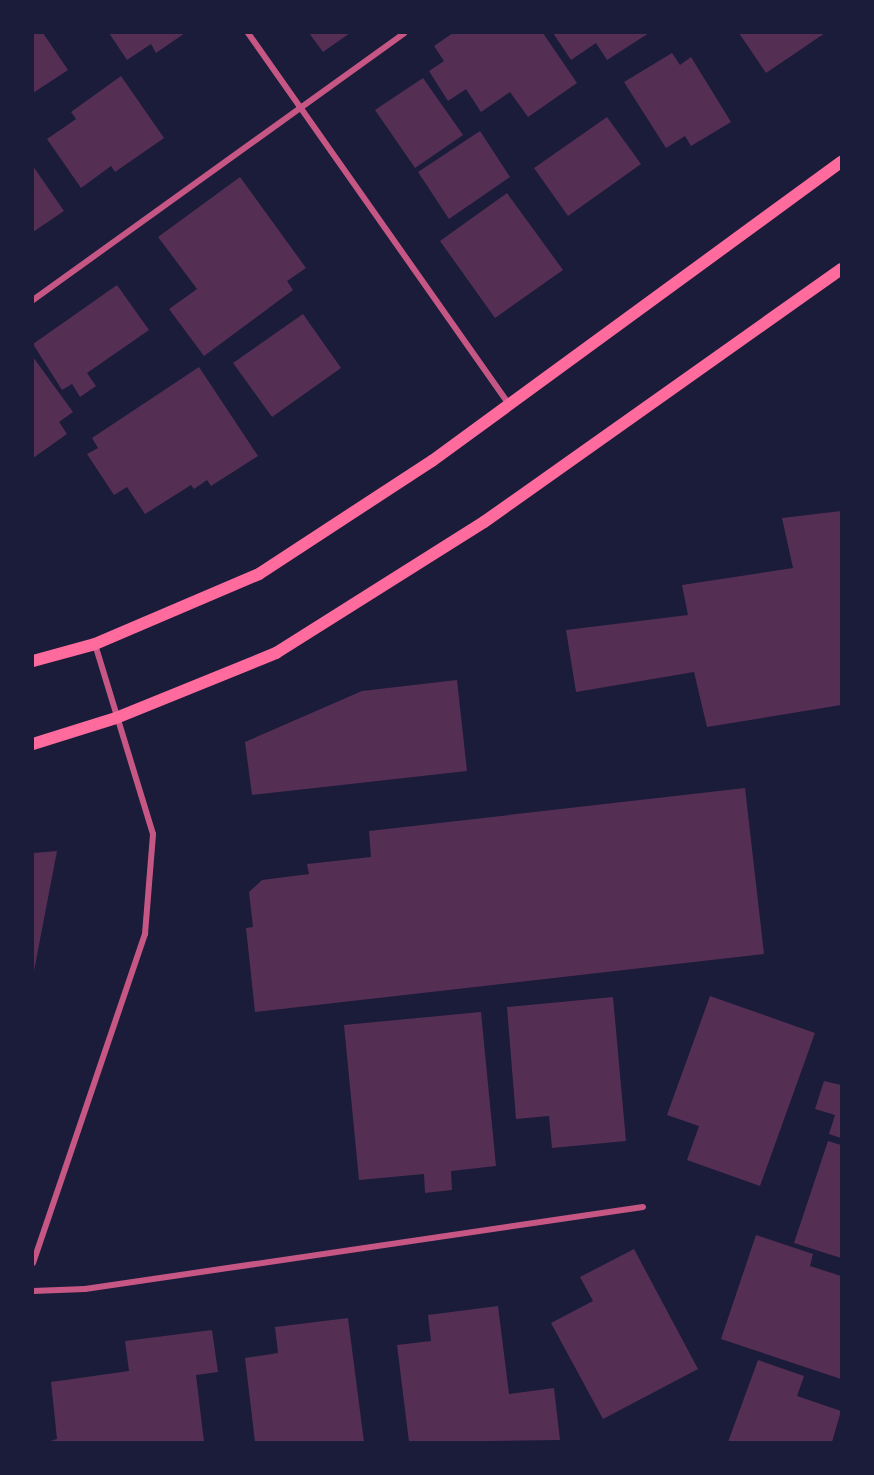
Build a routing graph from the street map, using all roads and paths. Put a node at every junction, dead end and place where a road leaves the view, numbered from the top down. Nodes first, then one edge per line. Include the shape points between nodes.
1 (248, 33) edge
2 (404, 33) edge
3 (304, 106) junction
4 (841, 162) edge
5 (841, 269) edge
6 (33, 300) edge
7 (509, 404) junction
8 (95, 644) junction
9 (33, 662) edge
10 (116, 718) junction
11 (33, 744) edge
12 (644, 1207) dead end
13 (33, 1263) edge
14 (33, 1291) edge

1 - 3 street
2 - 3 street
3 - 6 street
3 - 7 street
4 - 7 main road
5 - 10 main road via 374,594 276,653
7 - 8 main road via 259,573
8 - 9 main road
8 - 10 street
10 - 11 main road
10 - 13 street via 153,834 145,934
12 - 14 street via 85,1288

